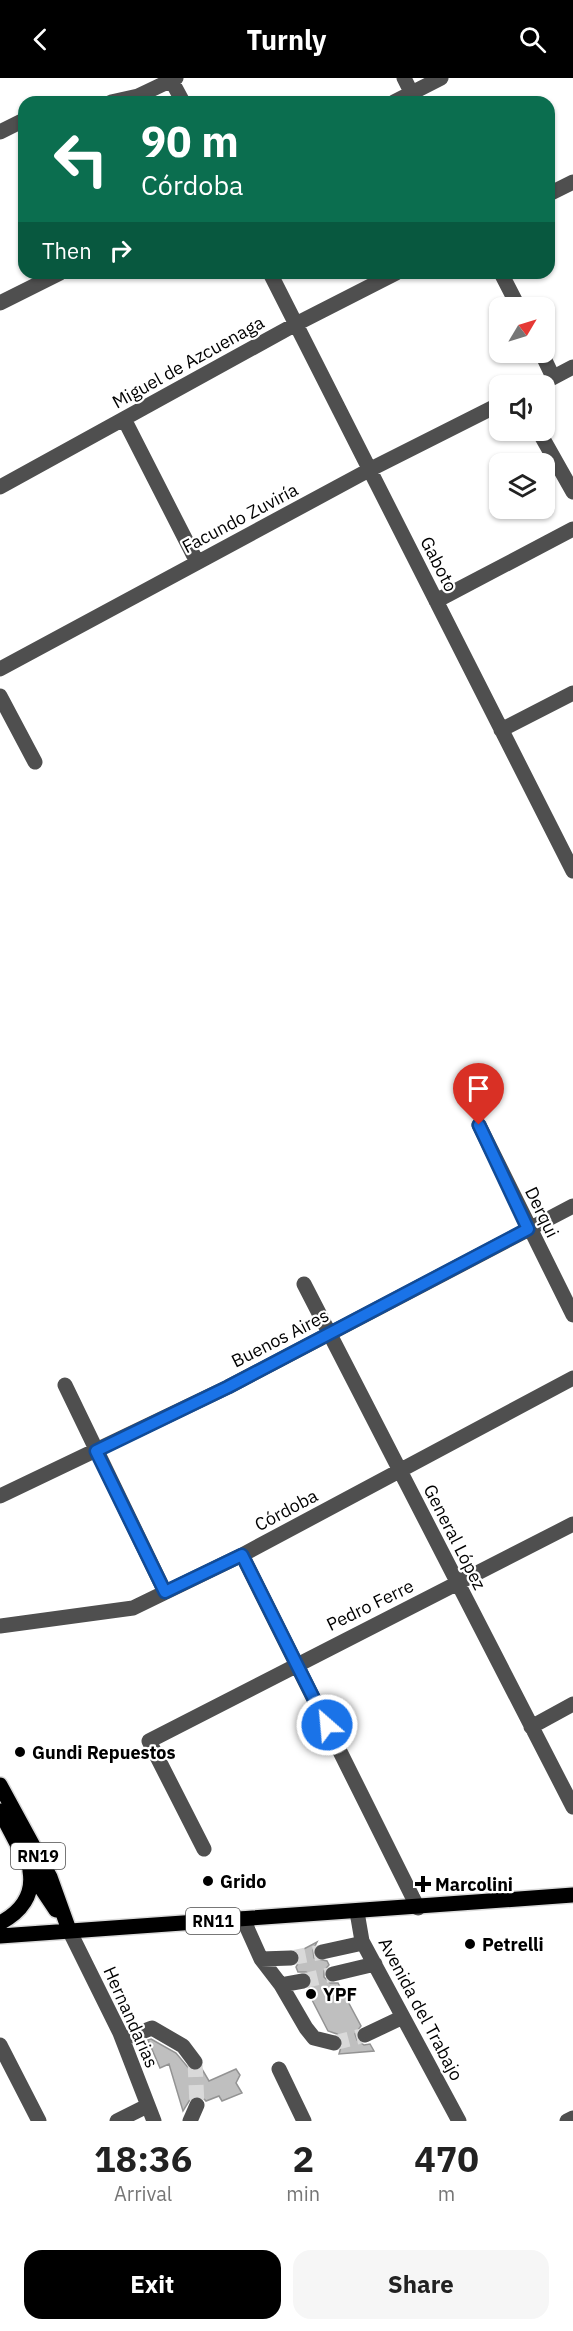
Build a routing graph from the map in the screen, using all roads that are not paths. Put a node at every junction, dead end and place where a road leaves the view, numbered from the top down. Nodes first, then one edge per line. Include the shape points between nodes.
1 (404, 78) edge
2 (441, 78) edge
3 (173, 79) edge
4 (138, 96) edge
5 (180, 96) edge
6 (412, 96) edge
7 (416, 96) edge
8 (18, 123) edge
9 (0, 132) edge
10 (573, 182) edge
11 (555, 191) edge
12 (48, 279) edge
13 (273, 279) edge
14 (384, 279) edge
15 (504, 279) edge
16 (513, 297) edge
17 (0, 303) edge
18 (296, 324) junction
19 (573, 367) edge
20 (555, 376) edge
21 (489, 410) edge
22 (124, 419) junction
23 (544, 441) edge
24 (369, 470) junction
25 (0, 487) edge
26 (573, 492) edge
27 (573, 529) edge
28 (197, 562) junction
29 (436, 602) junction
30 (0, 669) edge
31 (573, 693) edge
32 (0, 696) edge
33 (501, 730) junction
34 (35, 762) dead end
35 (573, 872) edge
36 (479, 1125) dead end
37 (573, 1206) edge
38 (528, 1229) junction
39 (304, 1284) dead end
40 (573, 1315) edge
41 (330, 1335) junction
42 (573, 1378) edge
43 (65, 1385) dead end
44 (96, 1451) junction
45 (400, 1471) junction
46 (0, 1496) edge
47 (573, 1524) edge
48 (242, 1555) junction
49 (457, 1584) junction
50 (165, 1592) junction
51 (0, 1626) edge
52 (296, 1664) junction
53 (573, 1704) edge
54 (531, 1727) junction
55 (0, 1785) edge
56 (573, 1807) edge
57 (0, 1810) edge
58 (204, 1850) dead end
59 (30, 1868) junction
60 (573, 1895) edge
61 (418, 1908) junction
62 (357, 1912) junction
63 (243, 1919) junction
64 (0, 1923) edge
65 (69, 1930) junction
66 (0, 1936) edge
67 (363, 1943) junction
68 (322, 1952) tunnel mouth
69 (291, 1958) tunnel mouth
70 (261, 1959) junction
71 (375, 1964) junction
72 (333, 1974) tunnel mouth
73 (303, 1981) tunnel mouth
74 (280, 1985) junction
75 (403, 2017) junction
76 (365, 2035) tunnel mouth
77 (123, 2039) junction
78 (334, 2043) tunnel mouth
79 (0, 2045) edge
80 (195, 2062) tunnel mouth
81 (279, 2069) dead end
82 (197, 2105) tunnel mouth
83 (147, 2106) junction
84 (573, 2118) edge
85 (39, 2121) edge
86 (117, 2121) edge
87 (154, 2121) edge
88 (190, 2121) edge
89 (304, 2121) edge
90 (459, 2121) edge
91 (567, 2121) edge

1 - 6 street
2 - 7 street
3 - 4 street
3 - 5 street
8 - 9 street
10 - 11 street
12 - 17 street
13 - 18 street, Gaboto
14 - 18 street, Miguel de Azcuenaga
15 - 16 street
18 - 22 street, Miguel de Azcuenaga
18 - 24 street, Gaboto
19 - 20 street
21 - 24 street, Facundo Zuviría
22 - 25 street, Miguel de Azcuenaga
22 - 28 street
23 - 26 street
24 - 28 street, Facundo Zuviría
24 - 29 street, Gaboto
27 - 29 street
28 - 30 street, Facundo Zuviría
29 - 33 street, Gaboto
31 - 33 street
32 - 34 street
33 - 35 street, Gaboto
36 - 38 street, Derqui
37 - 38 street, Buenos Aires
38 - 40 street, Derqui
38 - 41 street, Buenos Aires
39 - 41 street, General López
41 - 44 street, Buenos Aires
41 - 45 street, General López
42 - 45 street, Córdoba
43 - 44 street
44 - 46 street, Buenos Aires
44 - 50 street
45 - 48 street, Córdoba
45 - 49 street, General López
47 - 49 street, Pedro Ferre
48 - 50 street, Córdoba
48 - 52 street
49 - 52 street, Pedro Ferre
49 - 54 street, General López
50 - 51 street, Córdoba via 123,1611
52 - 58 street, Pedro Ferre via 149,1741
52 - 61 street
53 - 54 street
54 - 56 street, General López
55 - 65 main road, RN19 via 50,1877
57 - 59 main road, RN19
59 - 64 main road via 32,1884 20,1909
59 - 65 main road, RN19
60 - 61 main road, RN11
61 - 62 main road, RN11
62 - 63 main road, RN11
62 - 67 street, Avenida del Trabajo
63 - 65 main road, RN11
63 - 70 street
65 - 66 main road, RN11
65 - 77 street, Hernandarias
67 - 68 street
67 - 71 street, Avenida del Trabajo
69 - 70 street
70 - 74 street
71 - 72 street
71 - 75 street, Avenida del Trabajo
73 - 74 street
74 - 78 street via 315,2038
75 - 76 street
75 - 90 street, Avenida del Trabajo
77 - 80 street via 152,2028 183,2046
77 - 83 street, Hernandarias
79 - 85 street
81 - 89 street
82 - 88 street
83 - 86 street
83 - 87 street, Hernandarias
84 - 91 street

